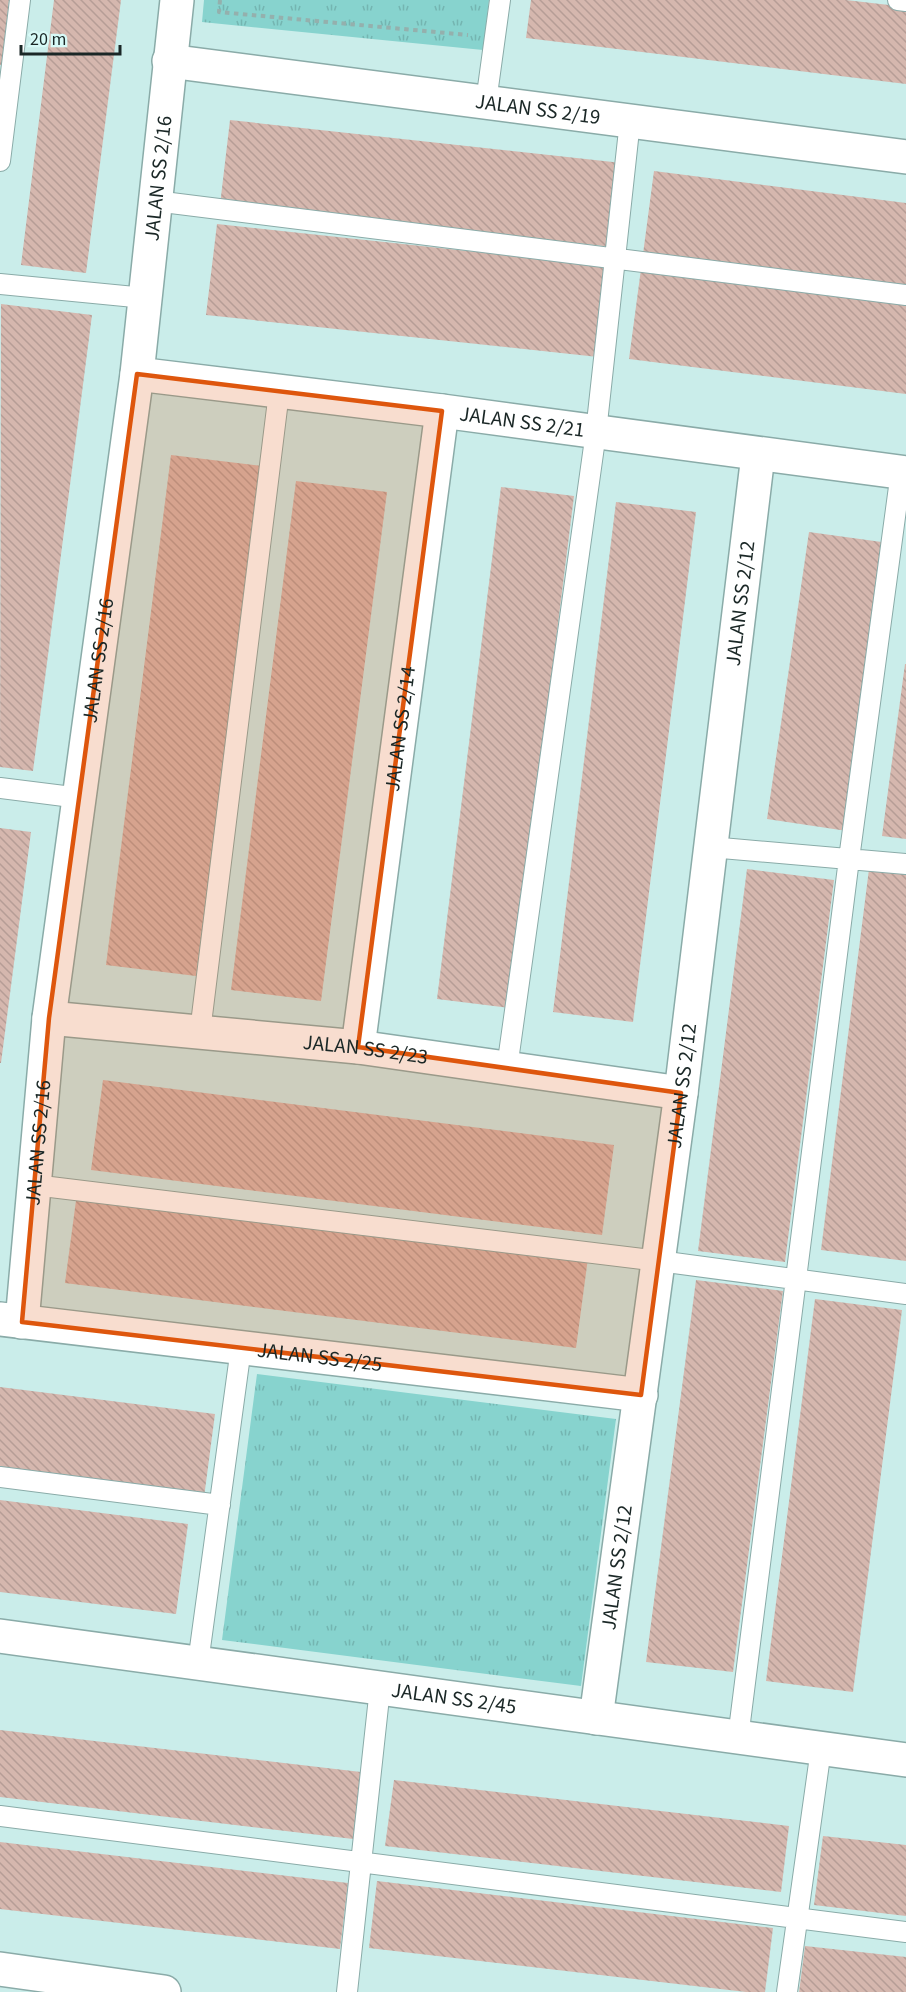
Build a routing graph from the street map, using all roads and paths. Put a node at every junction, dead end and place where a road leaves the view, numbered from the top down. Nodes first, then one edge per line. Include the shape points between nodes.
1 (20, 0) edge
2 (177, 0) edge
3 (220, 0) edge
4 (500, 0) edge
5 (898, 0) edge
6 (906, 1) edge
7 (471, 35) dead end
8 (169, 61) junction
9 (486, 102) junction
10 (630, 121) junction
11 (906, 157) edge
12 (0, 161) edge
13 (155, 201) junction
14 (615, 259) junction
15 (0, 284) edge
16 (906, 296) edge
17 (145, 298) junction
18 (137, 374) junction
19 (279, 392) junction
20 (442, 411) junction
21 (596, 432) junction
22 (758, 455) junction
23 (903, 472) edge
24 (0, 788) edge
25 (80, 798) junction
26 (710, 847) junction
27 (849, 859) junction
28 (906, 864) edge
29 (49, 1018) junction
30 (200, 1032) junction
31 (358, 1047) junction
32 (507, 1068) junction
33 (681, 1092) junction
34 (34, 1185) junction
35 (659, 1261) junction
36 (798, 1280) junction
37 (906, 1294) edge
38 (11, 1321) edge
39 (241, 1348) junction
40 (641, 1395) junction
41 (0, 1478) edge
42 (220, 1505) junction
43 (0, 1636) edge
44 (198, 1663) junction
45 (380, 1688) junction
46 (596, 1718) junction
47 (738, 1738) junction
48 (822, 1749) junction
49 (905, 1752) edge
50 (0, 1816) edge
51 (361, 1862) junction
52 (798, 1918) junction
53 (906, 1932) edge
54 (0, 1969) edge
55 (164, 1992) edge
56 (347, 1992) edge
57 (787, 1992) edge

1 - 12 lane
2 - 8 street, JALAN SS 2/16
3 - 7 path via 219,12
4 - 9 lane
5 - 6 lane
8 - 9 street, JALAN SS 2/19
8 - 13 street, JALAN SS 2/16
9 - 10 street, JALAN SS 2/19
10 - 11 street, JALAN SS 2/19
10 - 14 lane
13 - 14 lane
13 - 17 street, JALAN SS 2/16
14 - 16 lane
14 - 21 lane
15 - 17 lane
17 - 18 street, JALAN SS 2/16
18 - 19 street, JALAN SS 2/21
18 - 25 street, JALAN SS 2/16
19 - 20 street, JALAN SS 2/21
19 - 30 lane
20 - 21 street, JALAN SS 2/21
20 - 31 street, JALAN SS 2/14
21 - 22 street, JALAN SS 2/21
21 - 32 lane
22 - 23 street, JALAN SS 2/21
22 - 26 street, JALAN SS 2/12
23 - 27 lane
24 - 25 lane
25 - 29 street, JALAN SS 2/16
26 - 27 lane
26 - 33 street, JALAN SS 2/12
27 - 28 lane
27 - 36 lane
29 - 30 street, JALAN SS 2/23
29 - 34 street, JALAN SS 2/16
30 - 31 street, JALAN SS 2/23
31 - 32 street, JALAN SS 2/23
32 - 33 street, JALAN SS 2/23
33 - 35 street, JALAN SS 2/12
34 - 35 lane
34 - 38 street, JALAN SS 2/16
35 - 36 lane
35 - 40 street, JALAN SS 2/12
36 - 37 lane
36 - 47 lane
38 - 39 street, JALAN SS 2/25
39 - 40 street, JALAN SS 2/25
39 - 42 lane
40 - 46 street, JALAN SS 2/12
41 - 42 lane
42 - 44 lane
43 - 44 street, JALAN SS 2/45
44 - 45 street, JALAN SS 2/45
45 - 46 street, JALAN SS 2/45
45 - 51 lane
46 - 47 street, JALAN SS 2/45
47 - 48 street, JALAN SS 2/45
48 - 49 street, JALAN SS 2/45
48 - 52 lane
50 - 51 lane
51 - 52 lane
51 - 56 lane
52 - 53 lane
52 - 57 lane
54 - 55 street

